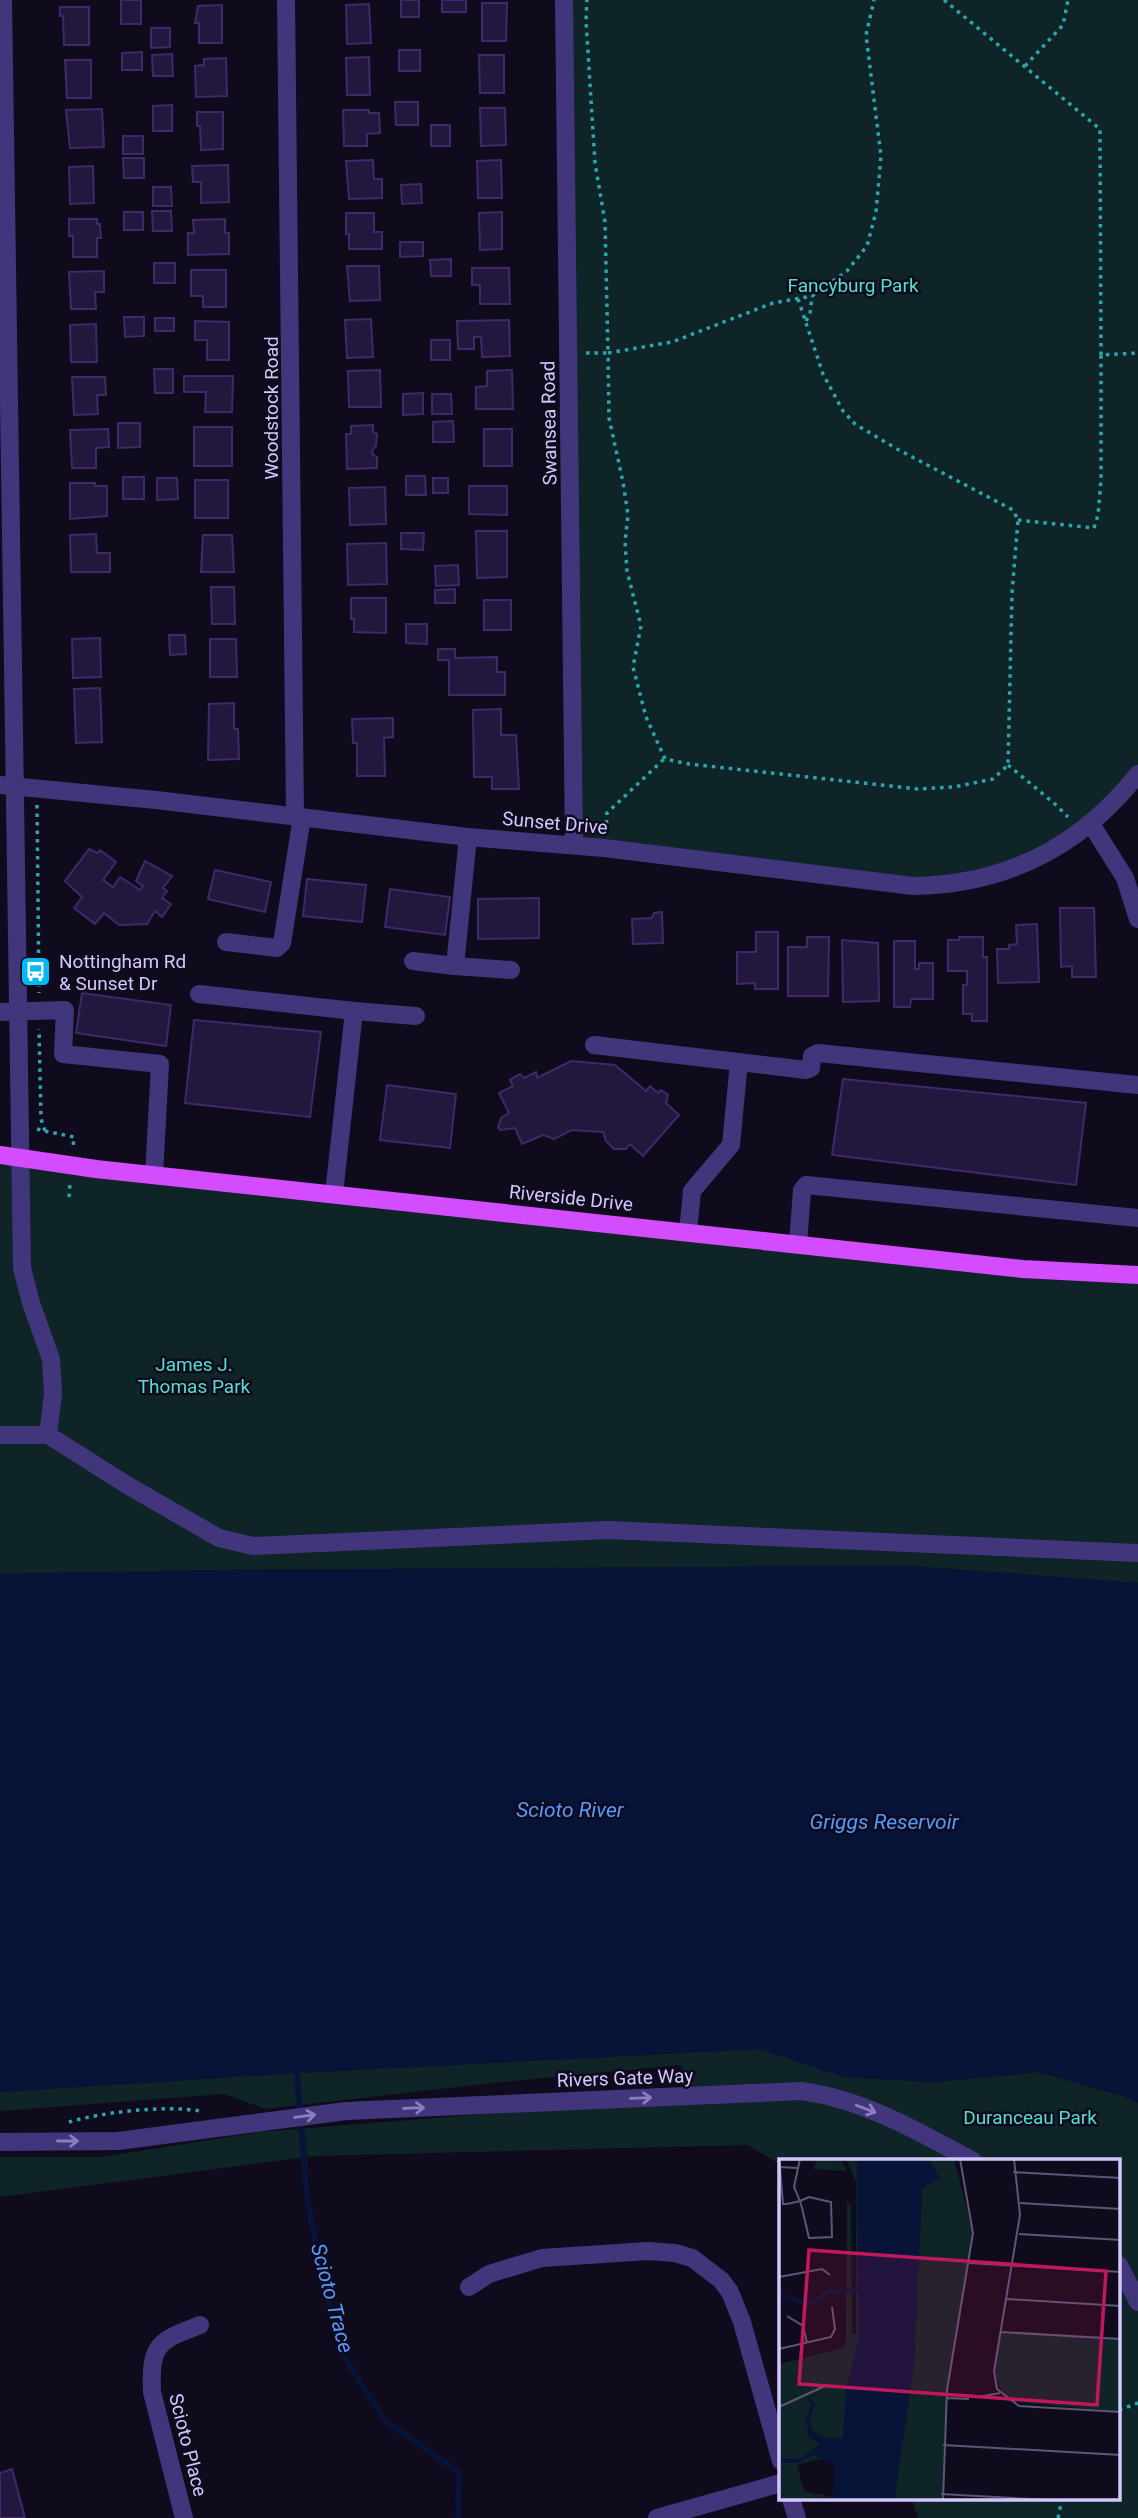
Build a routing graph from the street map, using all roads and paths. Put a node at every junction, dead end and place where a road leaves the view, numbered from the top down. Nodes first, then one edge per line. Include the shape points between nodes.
1 (3, 0) edge
2 (286, 0) edge
3 (564, 0) edge
4 (587, 0) edge
5 (874, 0) edge
6 (944, 0) edge
7 (1068, 0) edge
8 (1025, 66) junction
9 (812, 296) junction
10 (798, 299) junction
11 (806, 321) junction
12 (608, 353) junction
13 (1138, 353) edge
14 (580, 354) dead end
15 (1101, 355) junction
16 (1018, 520) junction
17 (665, 759) junction
18 (1009, 765) junction
19 (1138, 774) edge
20 (7, 786) edge
21 (299, 816) junction
22 (1069, 819) dead end
23 (1091, 824) junction
24 (468, 837) junction
25 (605, 838) dead end
26 (574, 845) junction
27 (8, 869) edge
28 (1138, 919) edge
29 (226, 942) dead end
30 (413, 961) dead end
31 (455, 966) junction
32 (511, 971) dead end
33 (199, 995) dead end
34 (354, 1011) junction
35 (9, 1012) edge
36 (416, 1016) dead end
37 (594, 1045) dead end
38 (739, 1062) junction
39 (1138, 1085) edge
40 (0, 1155) edge
41 (19, 1157) junction
42 (154, 1175) junction
43 (334, 1194) junction
44 (1138, 1218) edge
45 (688, 1232) junction
46 (798, 1244) junction
47 (1138, 1275) edge
48 (0, 1435) edge
49 (48, 1435) junction
50 (1138, 1553) edge
51 (210, 2112) dead end
52 (65, 2123) dead end
53 (0, 2142) edge
54 (969, 2159) edge
55 (1120, 2267) edge
56 (470, 2287) dead end
57 (1138, 2302) edge
58 (200, 2325) dead end
59 (1138, 2403) edge
60 (1120, 2410) edge
61 (779, 2454) edge
62 (779, 2484) edge
63 (792, 2500) edge
64 (1062, 2500) edge
65 (184, 2518) edge
66 (657, 2518) edge
67 (797, 2518) edge
68 (1058, 2518) edge

1 - 20 street
2 - 21 street, Woodstock Road
3 - 26 street, Swansea Road
4 - 12 path via 595,163 605,222
5 - 9 path via 866,35 881,156 876,212 867,246 848,271
6 - 8 path
7 - 8 path via 1063,25
8 - 15 path via 1100,129
9 - 10 path
9 - 11 path
10 - 11 path
10 - 12 path via 773,303 672,342
11 - 16 path via 832,393 855,424 1013,510
12 - 14 path
12 - 17 path via 609,418 628,515 627,570 641,626 633,667 646,717
13 - 15 path
15 - 16 path via 1101,480 1094,528
16 - 18 path
17 - 18 path via 918,789 993,779
17 - 25 path via 607,813
18 - 22 path
19 - 23 street, Sunset Drive
20 - 21 street, Sunset Drive
20 - 27 street
21 - 24 street, Sunset Drive
21 - 29 street, Woodstock Road via 282,943 277,948
23 - 26 street, Sunset Drive via 1040,858 938,886 867,882
23 - 28 street via 1125,878
24 - 26 street, Sunset Drive
24 - 31 street
27 - 35 street
30 - 31 street
31 - 32 street
33 - 34 street
34 - 36 street
34 - 43 street
35 - 41 street
35 - 42 street via 65,1010 63,1054 160,1064
37 - 38 street
38 - 39 street via 806,1070 818,1053
38 - 45 street via 731,1144 692,1191
40 - 41 main road, Riverside Drive
41 - 42 main road, Riverside Drive
41 - 49 street via 22,1268 51,1359
42 - 43 main road, Riverside Drive
43 - 45 main road, Riverside Drive
44 - 46 street via 806,1185
45 - 46 main road, Riverside Drive
46 - 47 main road, Riverside Drive via 1023,1269
48 - 49 street
49 - 50 street via 219,1538 253,1546 608,1530
51 - 52 path via 182,2108 89,2116
53 -> 54 street, Rivers Gate Way via 118,2141 346,2111 801,2091 825,2094 899,2122
55 - 57 street
56 - 61 street via 489,2274 542,2258 648,2251 692,2258 730,2292 743,2322
58 - 65 street, Scioto Place via 168,2337 158,2349 152,2370 152,2392
59 - 60 path
62 - 66 street
63 - 67 street
64 - 68 path

